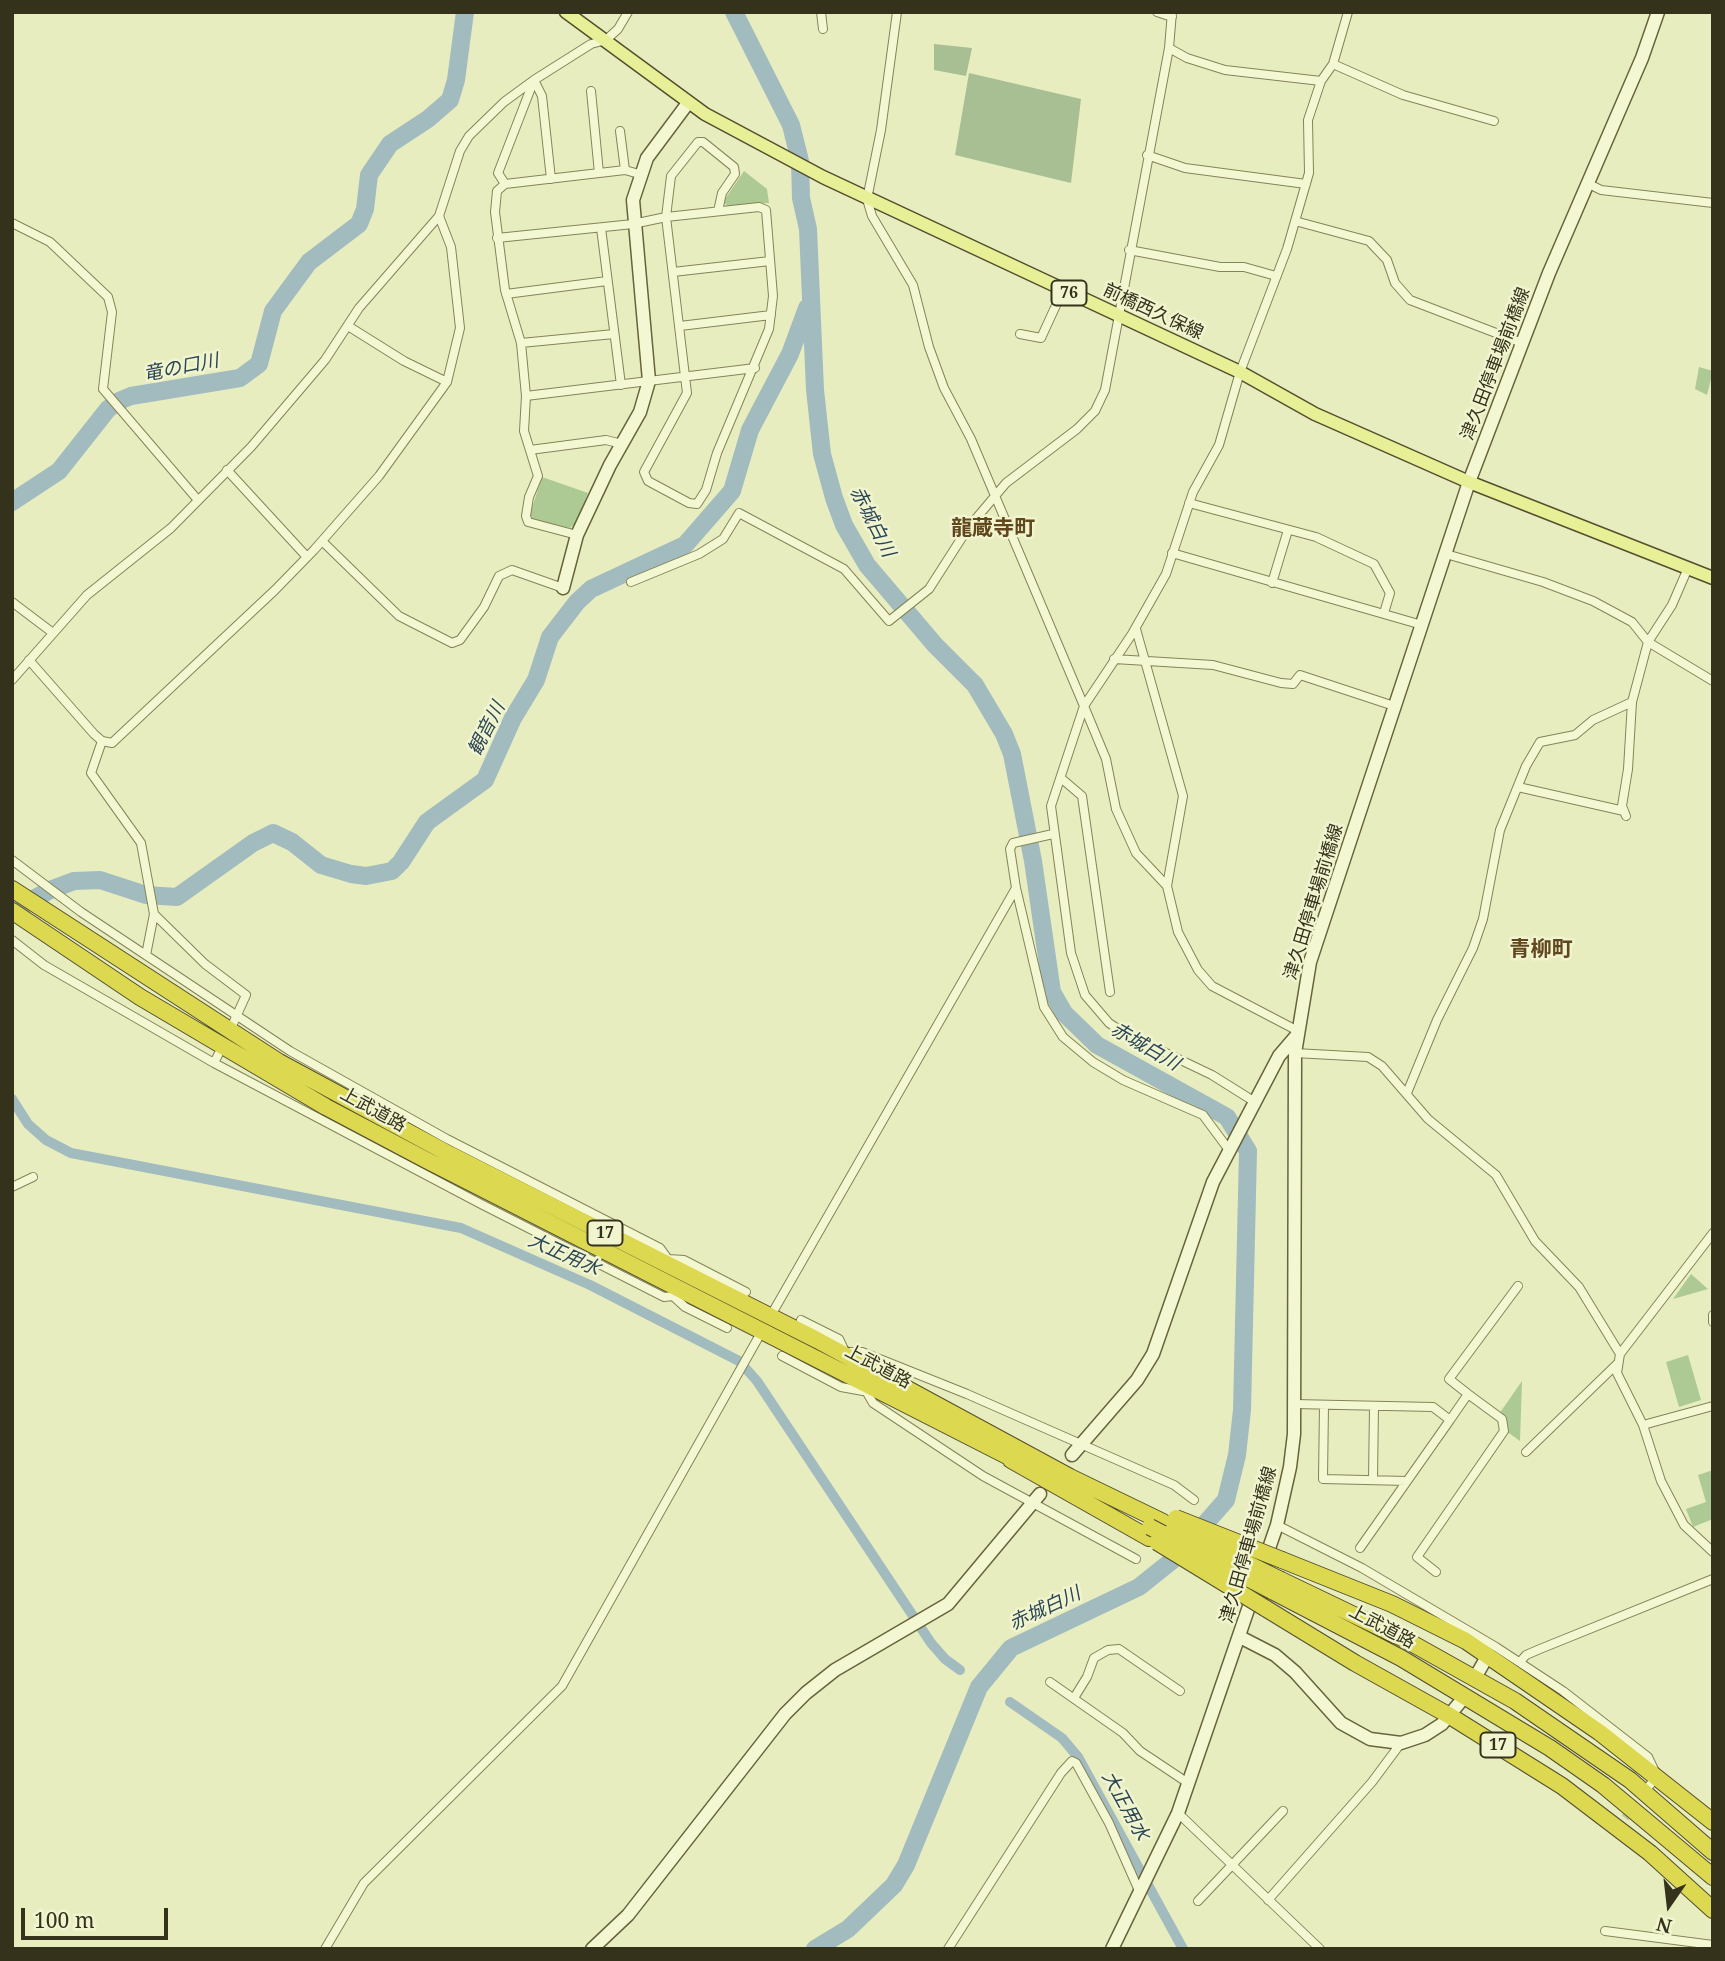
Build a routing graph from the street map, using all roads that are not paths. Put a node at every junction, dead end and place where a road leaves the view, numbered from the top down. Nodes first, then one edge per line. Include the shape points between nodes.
1 (565, 12) edge
2 (628, 12) edge
3 (821, 12) edge
4 (897, 12) edge
5 (1157, 12) edge
6 (1348, 12) edge
7 (1658, 12) edge
8 (1172, 15) edge
9 (823, 29) dead end
10 (606, 40) junction
11 (1169, 48) junction
12 (1333, 64) junction
13 (534, 80) junction
14 (1321, 81) junction
15 (591, 91) dead end
16 (688, 103) junction
17 (1494, 121) dead end
18 (620, 131) dead end
19 (1147, 155) junction
20 (625, 170) junction
21 (599, 173) junction
22 (639, 174) junction
23 (551, 179) junction
24 (1587, 183) junction
25 (505, 184) junction
26 (1306, 184) junction
27 (867, 199) junction
28 (1713, 203) edge
29 (718, 211) junction
30 (439, 216) junction
31 (666, 217) junction
32 (1295, 221) junction
33 (12, 223) edge
34 (633, 224) junction
35 (601, 228) junction
36 (497, 238) junction
37 (1129, 250) junction
38 (770, 261) junction
39 (673, 272) junction
40 (1276, 276) junction
41 (607, 281) junction
42 (1063, 290) junction
43 (506, 294) junction
44 (771, 315) junction
45 (1118, 316) junction
46 (348, 326) junction
47 (680, 326) junction
48 (614, 334) junction
49 (1020, 334) dead end
50 (521, 343) junction
51 (1522, 343) junction
52 (755, 368) junction
53 (1240, 372) junction
54 (687, 377) junction
55 (649, 381) junction
56 (447, 382) junction
57 (621, 386) junction
58 (526, 396) junction
59 (622, 444) junction
60 (530, 450) junction
61 (227, 470) junction
62 (1469, 482) junction
63 (995, 498) junction
64 (197, 499) junction
65 (1189, 503) junction
66 (1288, 530) junction
67 (577, 535) junction
68 (322, 541) junction
69 (1172, 553) junction
70 (1446, 554) junction
71 (307, 557) junction
72 (1688, 568) junction
73 (1713, 578) edge
74 (631, 582) dead end
75 (1272, 583) junction
76 (563, 588) joint
77 (12, 602) edge
78 (1384, 613) junction
79 (1422, 625) junction
80 (1136, 629) junction
81 (53, 633) junction
82 (1648, 642) junction
83 (1114, 659) junction
84 (1145, 659) junction
85 (29, 660) junction
86 (12, 680) edge
87 (1713, 681) edge
88 (1632, 702) junction
89 (1084, 706) junction
90 (1394, 706) junction
91 (102, 741) junction
92 (1062, 779) junction
93 (1518, 787) junction
94 (1051, 835) junction
95 (12, 860) edge
96 (1167, 886) junction
97 (1016, 888) junction
98 (13, 890) edge
99 (12, 911) edge
100 (154, 914) junction
101 (12, 940) edge
102 (146, 955) junction
103 (1110, 992) dead end
104 (236, 1017) junction
105 (231, 1028) dead end
106 (1298, 1032) junction
107 (219, 1053) dead end
108 (1295, 1053) junction
109 (214, 1063) junction
110 (1407, 1093) junction
111 (1253, 1106) junction
112 (1229, 1150) junction
113 (33, 1177) dead end
114 (12, 1187) edge
115 (1713, 1233) edge
116 (665, 1267) junction
117 (1518, 1286) dead end
118 (676, 1292) junction
119 (746, 1292) dead end
120 (1713, 1315) edge
121 (802, 1320) dead end
122 (1713, 1322) edge
123 (767, 1323) junction
124 (727, 1328) dead end
125 (782, 1356) dead end
126 (1619, 1359) junction
127 (843, 1362) junction
128 (862, 1385) junction
129 (1468, 1394) junction
130 (1294, 1405) junction
131 (1324, 1405) junction
132 (1374, 1406) junction
133 (1713, 1406) edge
134 (1450, 1420) junction
135 (1643, 1425) junction
136 (1083, 1442) junction
137 (1526, 1452) dead end
138 (1072, 1455) dead end
139 (1373, 1480) junction
140 (1407, 1481) junction
141 (1036, 1499) junction
142 (1194, 1500) dead end
143 (1277, 1525) junction
144 (1159, 1526) junction
145 (1360, 1548) dead end
146 (1713, 1552) edge
147 (1136, 1559) dead end
148 (1436, 1572) dead end
149 (1713, 1579) edge
150 (1276, 1585) junction
151 (1240, 1637) junction
152 (1489, 1655) junction
153 (1520, 1662) junction
154 (1476, 1676) dead end
155 (1050, 1682) dead end
156 (1180, 1690) dead end
157 (1074, 1698) junction
158 (1461, 1701) dead end
159 (1450, 1716) junction
160 (1401, 1743) junction
161 (1657, 1776) junction
162 (1188, 1783) junction
163 (1646, 1790) tunnel mouth
164 (1283, 1811) dead end
165 (1178, 1813) junction
166 (1713, 1822) edge
167 (1713, 1853) edge
168 (1232, 1865) junction
169 (1713, 1877) edge
170 (1141, 1891) junction
171 (1268, 1900) junction
172 (1198, 1901) dead end
173 (1713, 1910) edge
174 (1605, 1931) dead end
175 (1713, 1945) edge
176 (950, 1946) edge
177 (325, 1949) edge
178 (592, 1949) edge
179 (961, 1949) edge
180 (1112, 1949) edge
181 (1320, 1949) edge

1 - 10 main road, 前橋西久保線 / 76
2 - 10 street
3 - 9 street
4 - 27 street
5 - 8 street
6 - 12 street
7 - 24 main road, 津久田停車場前橋線
8 - 11 street
10 - 13 street via 591,44
10 - 16 main road, 前橋西久保線 / 76
11 - 14 street via 1187,58 1238,72
11 - 19 street
12 - 14 street
12 - 17 street via 1404,94
13 - 23 street via 542,96
13 - 25 street via 498,173
13 - 30 street via 470,136 460,151
14 - 26 street via 1308,120
15 - 21 street
16 - 22 main road
16 - 27 main road, 前橋西久保線 / 76
18 - 20 street
19 - 26 street via 1185,168
19 - 37 street
20 - 21 street
20 - 22 street
21 - 23 street
22 - 34 main road
23 - 25 street
24 - 28 street via 1601,190
24 - 51 main road, 津久田停車場前橋線
25 - 36 street via 497,191
26 - 32 street
27 - 42 main road, 前橋西久保線 / 76
27 - 63 street via 892,255 913,285 929,346
29 - 31 street
29 - 31 street via 734,167 698,142 671,176
29 - 38 street via 766,210
30 - 46 street
30 - 56 street via 452,247 460,328
31 - 34 street
31 - 39 street
32 - 40 street
32 - 51 street via 1369,241 1387,260 1395,282 1410,300
33 - 64 street via 50,242 108,297 112,312 103,389
34 - 35 street
34 - 55 main road
35 - 36 street
35 - 41 street
36 - 43 street
37 - 40 street
37 - 45 street
38 - 39 street
38 - 44 street
39 - 47 street
40 - 53 street
41 - 43 street
41 - 48 street
42 - 45 main road, 前橋西久保線 / 76
42 - 49 street via 1041,338
43 - 50 street
44 - 47 street
44 - 52 street
45 - 53 main road, 前橋西久保線 / 76
45 - 63 street via 1105,390 1095,411 1006,483
46 - 56 street
46 - 61 street via 325,360
47 - 54 street
48 - 50 street
48 - 57 street
50 - 58 street
51 - 62 main road, 津久田停車場前橋線
52 - 54 street
52 - 54 street via 697,503 648,481 644,472 687,393
53 - 62 main road, 前橋西久保線 / 76 via 1315,414
53 - 65 street via 1219,445
54 - 55 street
55 - 57 street
55 - 59 main road via 640,412
56 - 68 street via 379,477
57 - 58 street
58 - 60 street via 524,432
59 - 60 street via 606,440
59 - 67 main road
60 - 67 street via 538,476 529,497 528,522
61 - 64 street
61 - 71 street
62 - 70 main road, 津久田停車場前橋線
62 - 72 main road, 前橋西久保線 / 76
63 - 74 street via 968,528 925,592 889,621 845,569 739,513 723,539
63 - 89 street
64 - 81 street via 171,528 87,595
65 - 66 street
65 - 69 street
66 - 75 street
66 - 78 street via 1316,537 1374,564 1390,593
67 - 76 main road
68 - 71 street
68 - 76 street via 399,616 452,643 460,640 484,607 499,576 512,570
69 - 75 street
69 - 80 street via 1166,574
70 - 79 main road, 津久田停車場前橋線
70 - 82 street via 1593,601 1632,622
71 - 91 street via 116,740
72 - 73 main road, 前橋西久保線 / 76
72 - 82 street via 1672,605
75 - 78 street
77 - 81 street
78 - 79 street
79 - 90 main road, 津久田停車場前橋線
80 - 83 street
80 - 84 street
81 - 85 street
82 - 87 street
82 - 88 street
83 - 84 street
83 - 89 street
84 - 90 street via 1213,665 1280,683 1293,684 1300,675
84 - 96 street via 1182,796
85 - 86 street
85 - 91 street
88 - 93 street via 1575,734 1540,742
88 - 93 street via 1625,813
89 - 92 street
89 - 96 street via 1106,759 1116,809 1136,853
90 - 106 main road, 津久田停車場前橋線 via 1310,962
91 - 100 street via 91,773 141,843
92 - 94 street via 1051,807
92 - 103 street via 1082,796
93 - 110 street via 1500,830 1473,948
94 - 97 street via 1013,842
94 - 111 street via 1071,953 1085,995 1124,1033 1212,1075
95 - 102 street
96 - 106 street via 1178,932 1212,986
97 - 112 street via 1044,1007 1063,1037 1123,1080 1203,1115
97 - 123 street
98 - 116 highway, 上武道路 / 17 via 279,1062
99 - 116 highway, 上武道路 / 17 via 187,1026 327,1107 545,1222
100 - 102 street
100 - 104 street via 205,964 246,995
101 - 109 street via 44,965
102 - 104 street
104 - 105 street
104 - 116 street via 447,1139 660,1248
106 - 108 main road, 津久田停車場前橋線
106 - 111 main road via 1279,1056
107 - 109 street
108 - 110 street via 1368,1057
108 - 130 main road, 津久田停車場前橋線
109 - 118 street via 663,1297
110 - 126 street via 1428,1119 1496,1175 1535,1241 1579,1287
111 - 112 main road
112 - 136 main road via 1196,1226 1153,1354 1137,1380
113 - 114 street
115 - 126 street
116 - 118 highway, 上武道路 / 17
116 - 119 street via 684,1260
116 - 123 highway, 上武道路 / 17
117 - 129 street via 1449,1379
118 - 123 highway, 上武道路 / 17
118 - 124 street via 685,1307
120 - 122 street
121 - 127 street via 842,1341
123 - 127 highway, 上武道路 / 17
123 - 177 street via 562,1686 364,1883
125 - 128 street via 841,1387
126 - 135 street via 1618,1373
126 - 137 street
127 - 128 highway, 上武道路 / 17
127 - 136 street via 856,1351 870,1354
127 - 144 highway, 上武道路 / 17
128 - 141 street via 873,1403
128 - 144 highway, 上武道路 / 17
129 - 134 street
129 - 148 street via 1502,1419 1504,1431 1417,1557
130 - 131 street
130 - 143 main road, 津久田停車場前橋線 via 1290,1467
131 - 132 street
131 - 139 street via 1323,1479
132 - 134 street via 1433,1407
132 - 139 street
133 - 135 street
134 - 140 street
135 - 146 street via 1661,1481 1684,1525
136 - 138 main road
136 - 142 street via 1174,1485
139 - 140 street
140 - 145 street
141 - 147 street
141 - 178 main road via 948,1604 835,1670 785,1714 628,1915
143 - 151 main road, 津久田停車場前橋線
143 - 153 street via 1362,1568
144 - 150 highway, 上武道路 / 17, bridge
144 - 152 highway, 17, bridge via 1282,1560 1419,1616
144 - 159 highway, 17, bridge via 1265,1608
149 - 153 street via 1540,1649
150 - 167 highway, 上武道路 / 17 via 1406,1640 1515,1701 1630,1780
150 - 169 highway, 上武道路 / 17 via 1539,1741 1604,1785
151 - 160 main road via 1286,1664 1351,1730 1381,1742
151 - 162 main road, 津久田停車場前橋線
152 - 154 main road
152 - 161 highway, 17
153 - 161 street via 1643,1752
155 - 157 street
156 - 157 street via 1119,1648 1094,1658
157 - 162 street
158 - 159 main road
159 - 160 main road via 1425,1735
159 - 173 highway, 17 via 1621,1822
160 - 171 street
161 - 163 street
161 - 166 highway, 17
162 - 165 main road, 津久田停車場前橋線
164 - 168 street
165 - 168 street
165 - 170 main road, 津久田停車場前橋線
168 - 171 street
168 - 172 street
170 - 176 street via 1109,1823 1072,1761
170 - 180 main road, 津久田停車場前橋線
171 - 181 street
174 - 175 street
176 - 179 street

